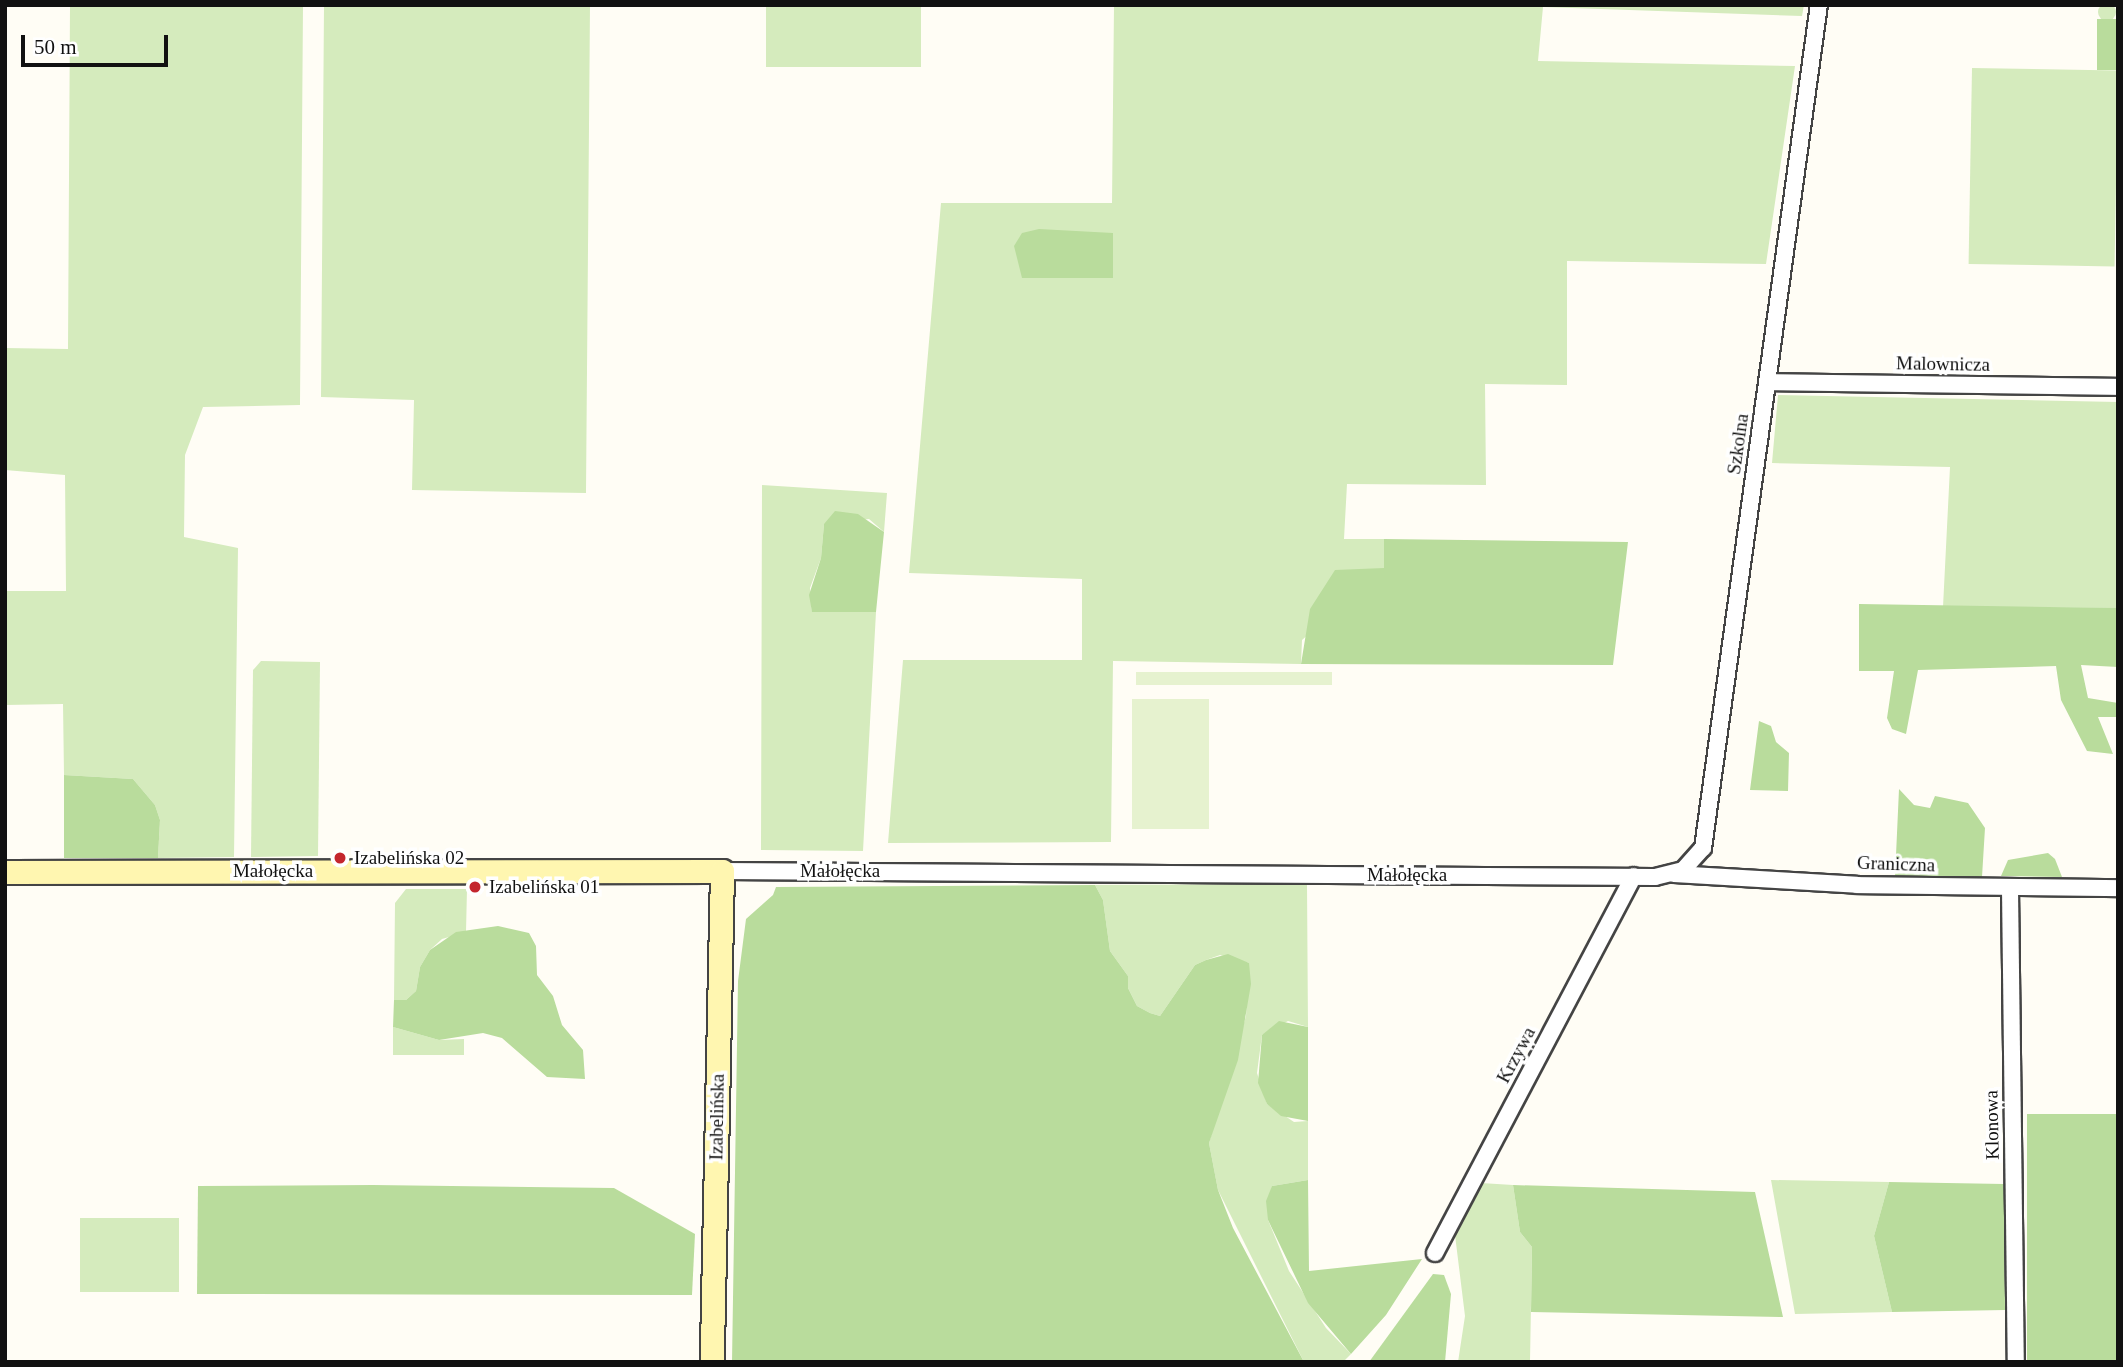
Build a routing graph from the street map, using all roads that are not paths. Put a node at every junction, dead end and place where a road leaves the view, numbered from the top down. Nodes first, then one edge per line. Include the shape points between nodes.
1 (1819, 5) edge
2 (1767, 382) junction
3 (2118, 387) edge
4 (722, 871) junction
5 (5, 872) edge
6 (1674, 874) junction
7 (1634, 876) junction
8 (2010, 888) junction
9 (2118, 888) edge
10 (1435, 1253) dead end
11 (712, 1362) edge
12 (2016, 1362) edge

1 - 2 street, Szkolna
2 - 3 street, Malownicza
2 - 6 street, Szkolna via 1703,848
4 - 5 street, Małołęcka
4 - 7 street, Małołęcka
4 - 11 street, Izabelińska
6 - 7 street, Małołęcka
6 - 8 street, Graniczna
7 - 10 street, Krzywa
8 - 9 street, Graniczna
8 - 12 street, Klonowa

